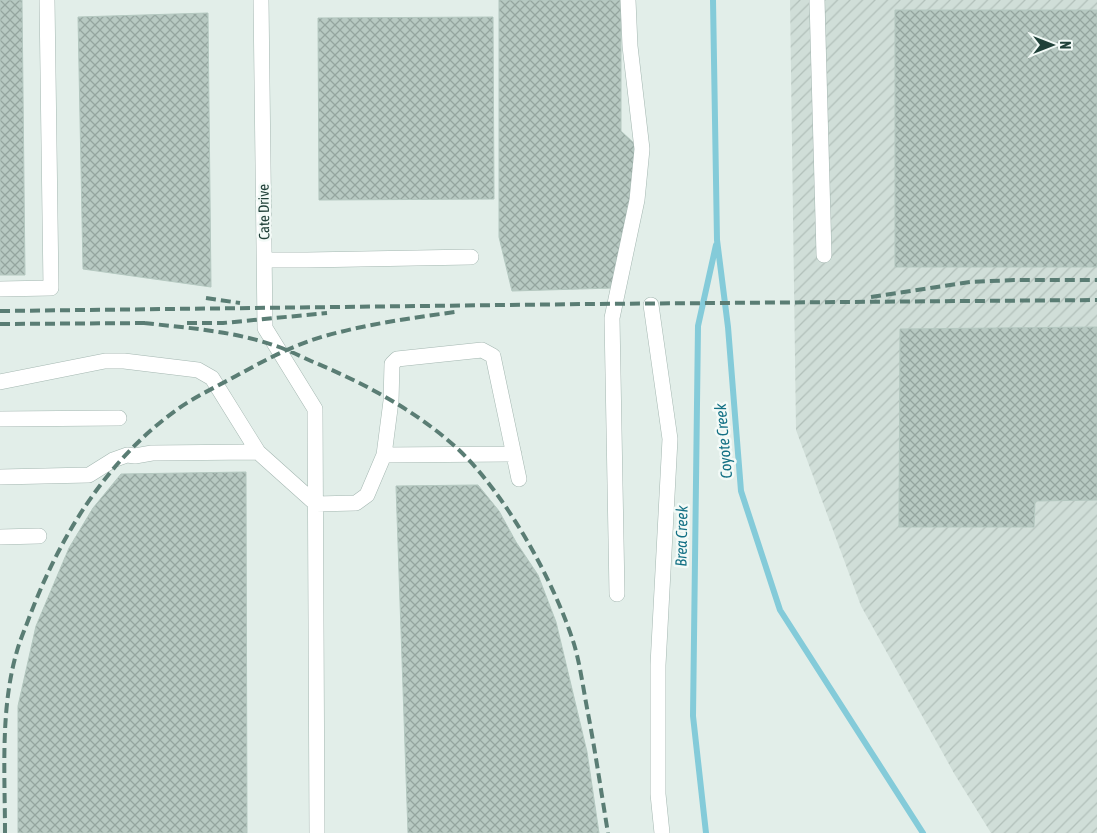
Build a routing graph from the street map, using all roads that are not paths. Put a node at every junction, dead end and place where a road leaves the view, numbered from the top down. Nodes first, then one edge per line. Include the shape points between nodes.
1 (47, 0) edge
2 (261, 0) edge
3 (628, 0) edge
4 (817, 0) edge
5 (824, 255) dead end
6 (472, 257) dead end
7 (264, 260) junction
8 (0, 289) edge
9 (651, 304) dead end
10 (0, 382) edge
11 (119, 418) dead end
12 (0, 419) edge
13 (258, 452) junction
14 (514, 454) junction
15 (384, 456) junction
16 (0, 477) edge
17 (519, 479) dead end
18 (316, 504) junction
19 (39, 536) dead end
20 (0, 537) edge
21 (617, 594) dead end
22 (317, 833) edge
23 (662, 833) edge

1 - 8 street via 51,288
2 - 7 street, Cate Drive
3 - 21 street via 642,149 637,200 612,318
4 - 5 street
6 - 7 street
7 - 18 street, Cate Drive via 265,328 315,409
9 - 23 street via 670,439 658,665 658,794
10 - 13 street via 105,361 198,370 212,378
11 - 12 street
13 - 16 street via 127,455 89,475
13 - 18 street
14 - 15 street
14 - 15 street via 493,356 482,350 398,359 392,364
14 - 17 street
15 - 18 street via 367,495 356,503
18 - 22 street
19 - 20 street

